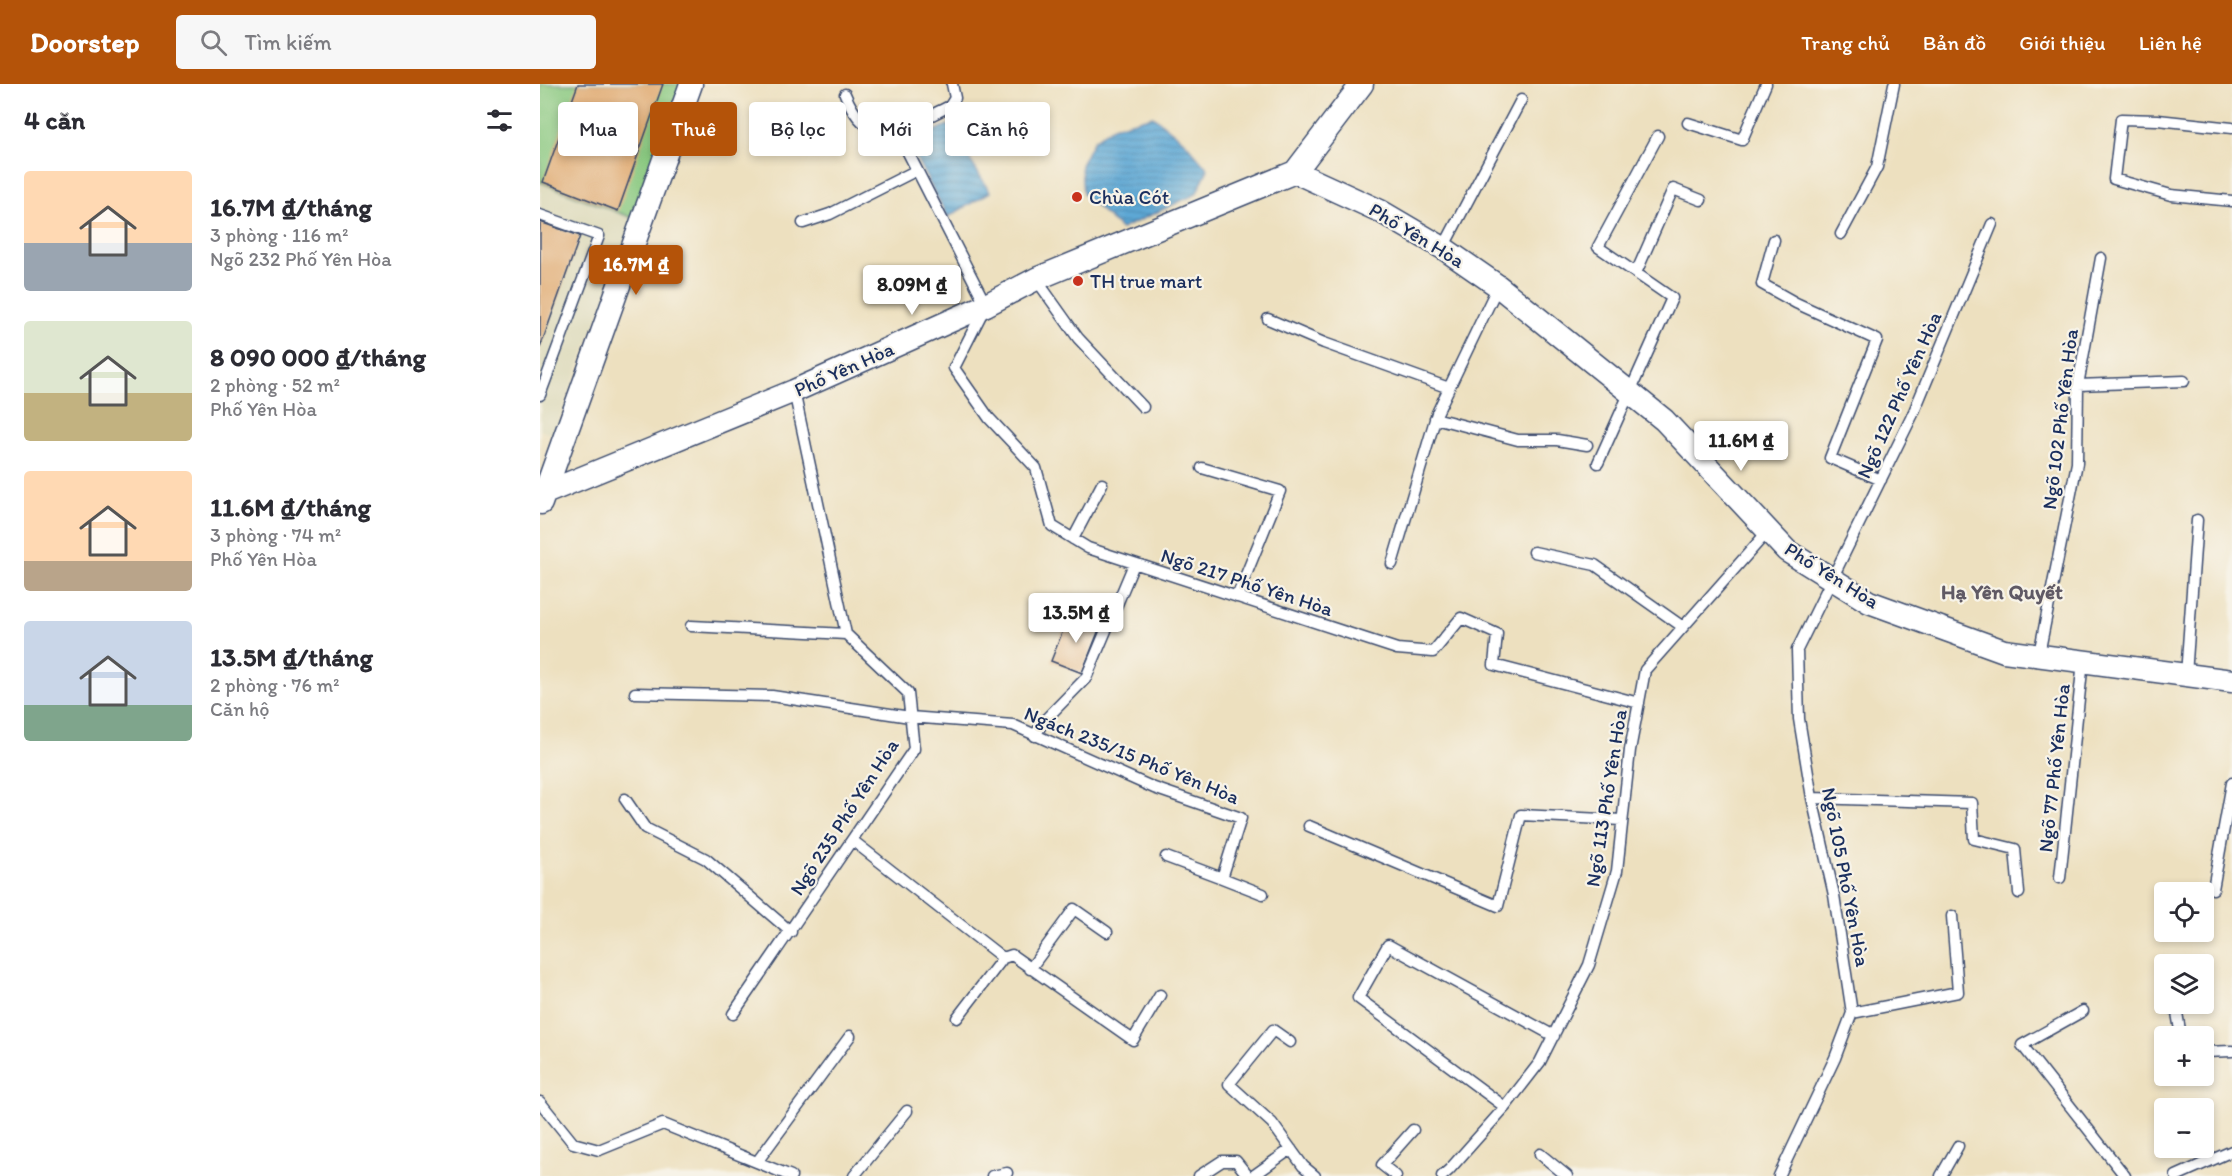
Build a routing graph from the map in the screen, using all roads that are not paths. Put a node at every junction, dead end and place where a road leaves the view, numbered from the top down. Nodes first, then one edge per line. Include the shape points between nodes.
1 (691, 84) edge
2 (952, 84) edge
3 (1362, 84) edge
4 (1766, 84) edge
5 (1894, 84) edge
6 (845, 94) dead end
7 (1521, 100) dead end
8 (933, 114) edge
9 (858, 116) edge
10 (1688, 123) dead end
11 (2232, 128) edge
12 (1658, 136) dead end
13 (910, 156) edge
14 (917, 170) junction
15 (1294, 172) junction
16 (1701, 200) dead end
17 (2232, 201) edge
18 (540, 215) edge
19 (803, 223) dead end
20 (1992, 224) dead end
21 (1841, 234) dead end
22 (1774, 240) dead end
23 (1443, 248) junction
24 (2101, 258) dead end
25 (1636, 273) junction
26 (1036, 279) junction
27 (1498, 286) junction
28 (986, 305) junction
29 (1268, 319) dead end
30 (2184, 381) dead end
31 (2079, 385) junction
32 (1449, 388) junction
33 (794, 391) junction
34 (1630, 393) junction
35 (540, 395) edge
36 (1143, 407) dead end
37 (1435, 418) junction
38 (1587, 445) dead end
39 (1598, 463) dead end
40 (1202, 468) dead end
41 (1881, 480) junction
42 (1102, 484) dead end
43 (541, 498) edge
44 (2197, 520) dead end
45 (1769, 530) junction
46 (1073, 539) junction
47 (1534, 552) dead end
48 (1134, 564) junction
49 (1392, 564) dead end
50 (1833, 579) junction
51 (1237, 597) junction
52 (691, 626) dead end
53 (1683, 627) junction
54 (846, 634) junction
55 (2039, 654) junction
56 (2083, 662) junction
57 (2186, 676) junction
58 (2232, 681) edge
59 (634, 693) dead end
60 (1639, 703) junction
61 (910, 717) junction
62 (1035, 736) junction
63 (2232, 783) edge
64 (1812, 798) junction
65 (625, 799) dead end
66 (1622, 820) junction
67 (1309, 826) dead end
68 (852, 840) junction
69 (1166, 857) dead end
70 (1222, 878) junction
71 (2060, 878) dead end
72 (2214, 883) edge
73 (2019, 893) dead end
74 (1263, 894) dead end
75 (1952, 916) dead end
76 (791, 932) junction
77 (1107, 932) dead end
78 (1003, 958) junction
79 (1030, 969) junction
80 (1160, 995) dead end
81 (2083, 1011) dead end
82 (1852, 1013) junction
83 (734, 1014) dead end
84 (957, 1018) dead end
85 (850, 1036) dead end
86 (1554, 1036) junction
87 (1290, 1042) dead end
88 (2232, 1051) edge
89 (2214, 1052) edge
90 (540, 1102) edge
91 (1505, 1107) junction
92 (907, 1111) dead end
93 (1413, 1130) dead end
94 (1958, 1146) dead end
95 (1291, 1149) junction
96 (2232, 1151) edge
97 (1540, 1154) dead end
98 (757, 1162) junction
99 (2198, 1171) edge
100 (1007, 1173) dead end
101 (791, 1176) edge
102 (854, 1176) edge
103 (992, 1176) edge
104 (1199, 1176) edge
105 (1251, 1176) edge
106 (1315, 1176) edge
107 (1396, 1176) edge
108 (1442, 1176) edge
109 (1568, 1176) edge
110 (1779, 1176) edge
111 (1941, 1176) edge
112 (2125, 1176) edge
113 (2176, 1176) edge

1 - 43 street
2 - 8 lane via 955,98 950,106
3 - 15 street
4 - 10 lane via 1742,140
5 - 21 lane via 1877,167
6 - 9 lane
7 - 23 lane
11 - 17 lane via 2121,120 2114,179 2171,195
12 - 25 lane via 1598,247
13 - 14 lane
14 - 19 lane via 830,214
14 - 28 lane
15 - 23 street, Phố Yên Hòa via 1380,211
15 - 26 street, Phố Yên Hòa
16 - 25 lane via 1673,189
18 - 35 lane via 599,236
20 - 41 lane, Ngõ 122 Phố Yên Hòa via 1913,414
22 - 41 lane via 1762,284 1877,340 1830,458
23 - 27 street, Phố Yên Hòa
24 - 31 lane, Ngõ 102 Phố Yên Hòa
25 - 34 lane via 1672,298
26 - 28 street, Phố Yên Hòa
26 - 36 lane via 1078,338
27 - 32 lane
27 - 34 street, Phố Yên Hòa
28 - 33 street, Phố Yên Hòa
28 - 46 lane, Ngõ 217 Phố Yên Hòa via 954,368 989,418 1036,468 1052,525
29 - 32 lane
30 - 31 lane
31 - 55 lane, Ngõ 102 Phố Yên Hòa via 2077,463
32 - 37 lane
33 - 43 street, Phố Yên Hòa
33 - 54 lane
34 - 39 lane
34 - 45 street, Phố Yên Hòa via 1664,420
37 - 38 lane via 1518,440
37 - 49 lane
40 - 51 lane via 1280,490
41 - 50 lane, Ngõ 122 Phố Yên Hòa
42 - 46 lane
44 - 57 lane
45 - 50 street, Phố Yên Hòa via 1787,551
45 - 53 lane, Ngõ 113 Phố Yên Hòa
46 - 48 lane, Ngõ 217 Phố Yên Hòa
47 - 53 lane via 1595,565
48 - 51 lane, Ngõ 217 Phố Yên Hòa
48 - 62 lane via 1086,678 1042,722
50 - 55 street, Phố Yên Hòa via 1869,602 2004,651
50 - 64 lane, Ngõ 105 Phố Yên Hòa via 1797,650 1799,718
51 - 60 lane, Ngõ 217 Phố Yên Hòa via 1397,649 1433,652 1461,618 1497,634 1494,665
52 - 54 lane
53 - 60 lane, Ngõ 113 Phố Yên Hòa via 1645,670
54 - 61 lane, Ngõ 235 Phố Yên Hòa via 908,693
55 - 56 street, Phố Yên Hòa
56 - 57 street, Phố Yên Hòa
56 - 71 lane, Ngõ 77 Phố Yên Hòa
57 - 58 street, Phố Yên Hòa
59 - 61 lane, Ngõ 235 Phố Yên Hòa via 772,696
60 - 66 lane, Ngõ 113 Phố Yên Hòa
61 - 62 lane, Ngách 235/15 Phố Yên Hòa via 1013,725
61 - 68 lane, Ngõ 235 Phố Yên Hòa via 914,749
62 - 70 lane, Ngách 235/15 Phố Yên Hòa via 1154,788 1241,818
63 - 72 lane
64 - 73 lane via 1972,803 1974,839 2015,849
64 - 82 lane, Ngõ 105 Phố Yên Hòa via 1834,895
65 - 76 lane via 645,828 706,859
66 - 67 lane via 1521,815 1498,906
66 - 86 lane, Ngõ 113 Phố Yên Hòa via 1617,871 1589,965
68 - 76 lane, Ngõ 235 Phố Yên Hòa
68 - 78 lane
69 - 70 lane
70 - 74 lane
75 - 82 lane via 1958,992
76 - 83 lane, Ngõ 235 Phố Yên Hòa
77 - 79 lane via 1074,909
78 - 79 lane via 1012,955
78 - 84 lane
79 - 80 lane via 1133,1040
81 - 112 lane via 2022,1045
82 - 110 lane, Ngõ 105 Phố Yên Hòa
85 - 98 lane
86 - 91 lane, Ngõ 113 Phố Yên Hòa via 1540,1062
86 - 91 lane via 1388,945 1358,998
87 - 95 lane via 1273,1030 1229,1084 1272,1123
88 - 89 lane
90 - 98 lane via 573,1143 599,1150 663,1124
91 - 108 lane, Ngõ 113 Phố Yên Hòa
92 - 102 lane
93 - 107 lane via 1382,1165
94 - 111 lane
95 - 105 lane
95 - 106 lane
96 - 99 lane
97 - 109 lane
98 - 101 lane
99 - 113 lane
100 - 103 lane
104 - 105 lane via 1222,1161 1236,1161

